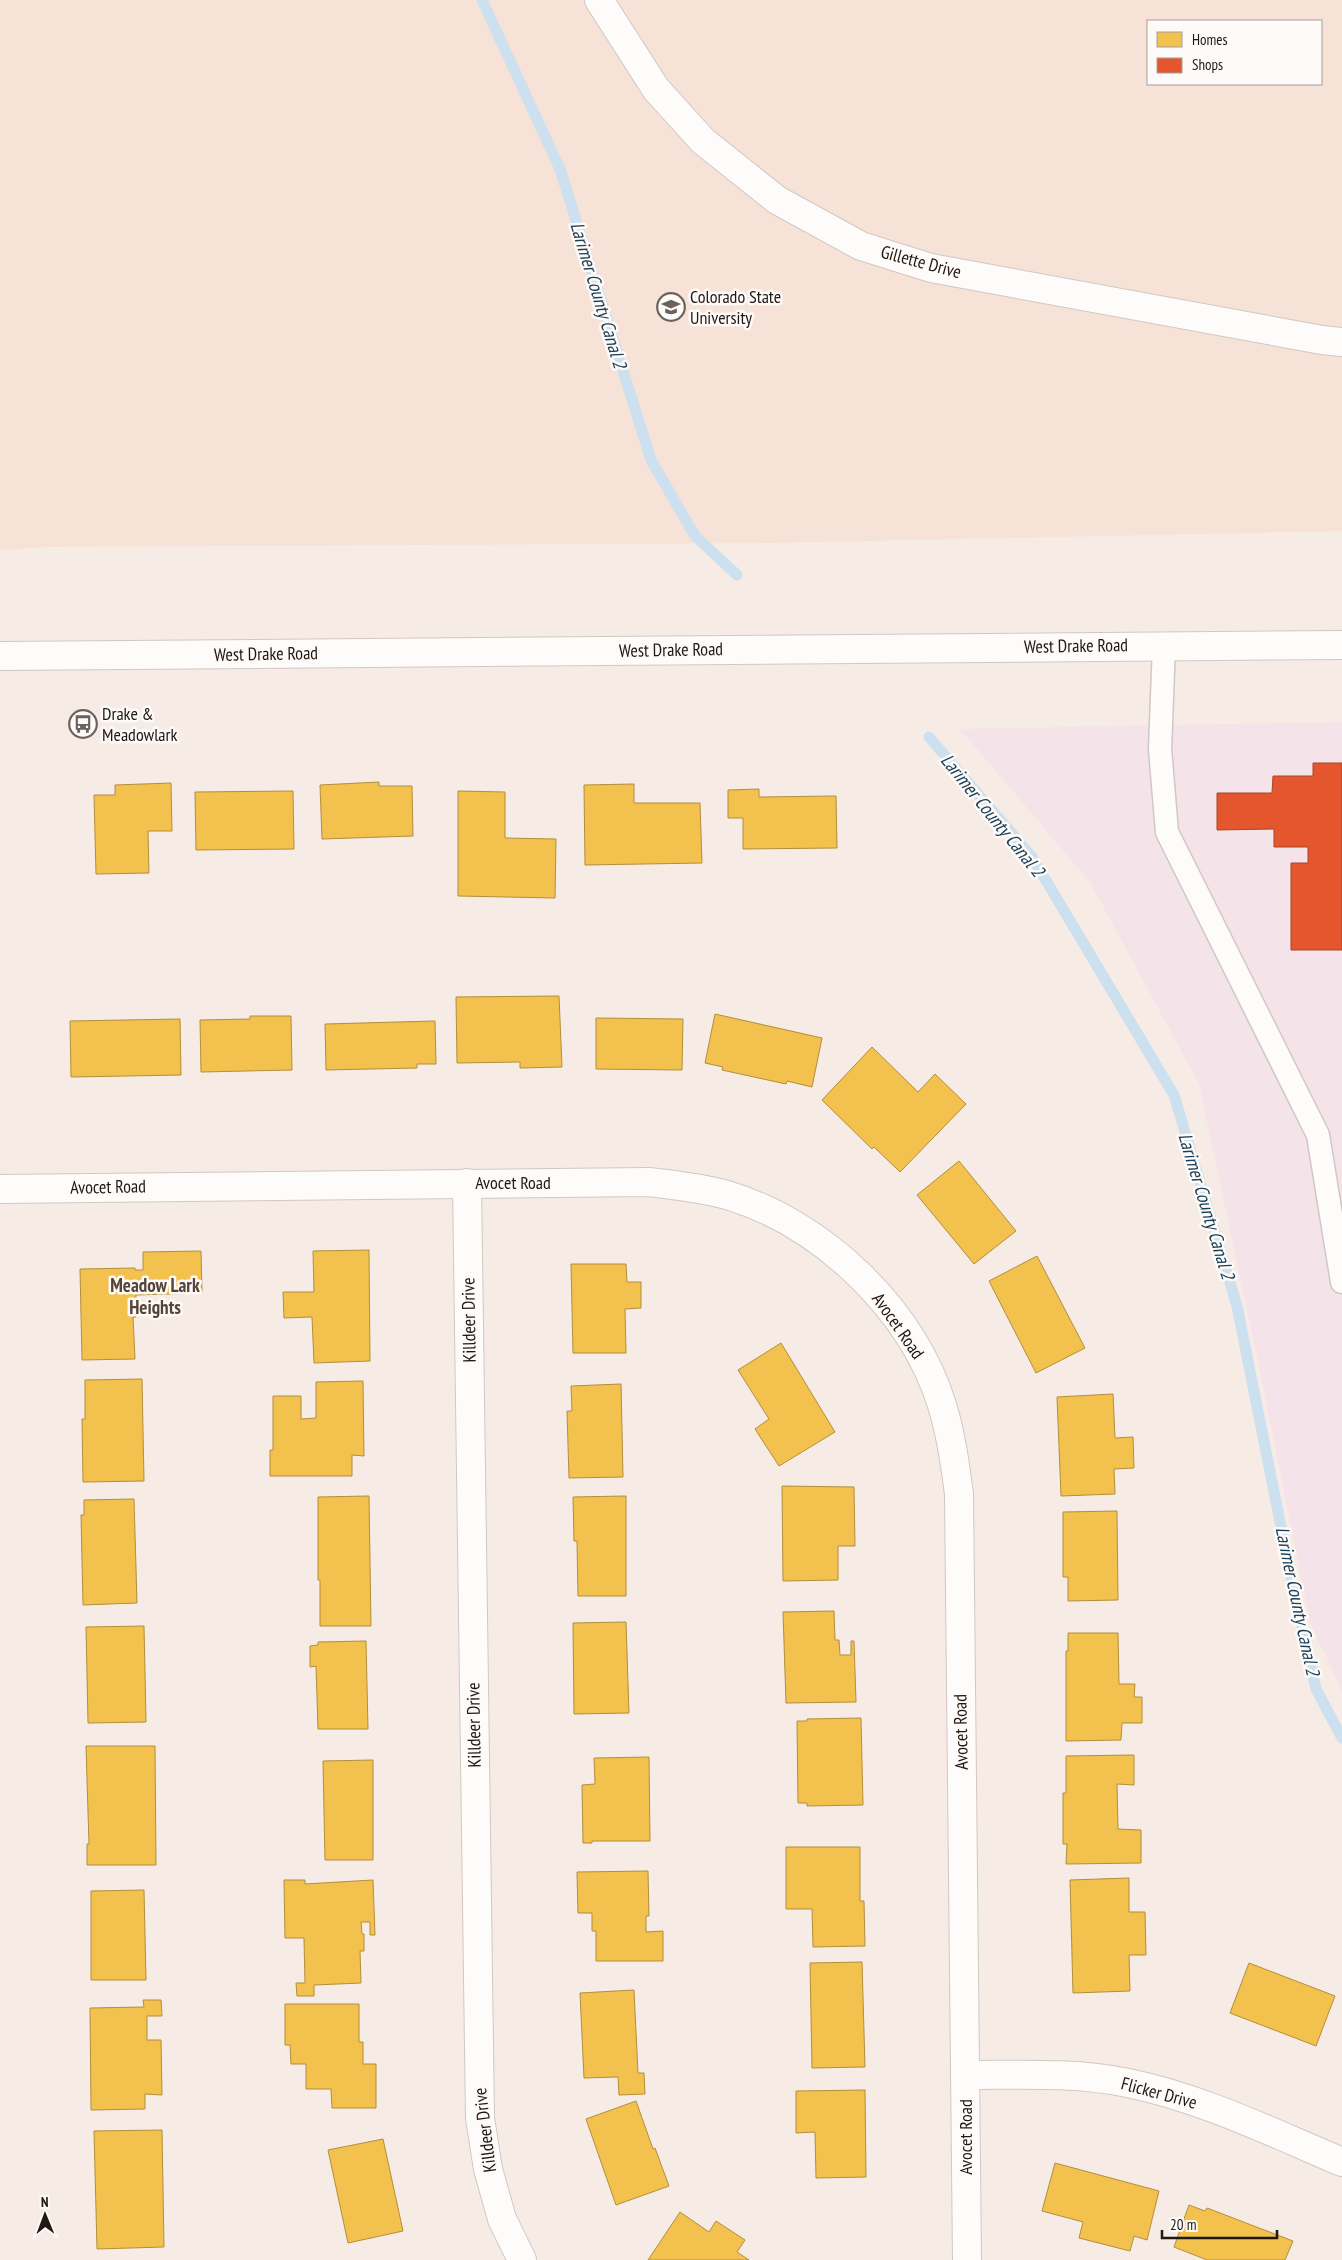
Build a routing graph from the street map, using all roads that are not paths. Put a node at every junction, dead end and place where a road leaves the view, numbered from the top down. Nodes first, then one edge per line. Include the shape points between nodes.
1 (598, 0) edge
2 (1342, 342) edge
3 (1164, 645) junction
4 (1342, 645) edge
5 (0, 656) edge
6 (467, 1183) junction
7 (0, 1188) edge
8 (1342, 1282) edge
9 (965, 2075) junction
10 (1342, 2162) edge
11 (522, 2260) edge
12 (967, 2260) edge

1 - 2 street, Gillette Drive via 656,89 704,141 777,200 861,246 931,268
3 - 4 street, West Drake Road
3 - 5 street, West Drake Road
3 - 8 lane via 1160,749 1167,832 1318,1135
6 - 7 street, Avocet Road
6 - 9 street, Avocet Road via 649,1182 694,1187 728,1196 771,1213 811,1235 856,1270 894,1314 924,1362 941,1404 955,1460 958,1494
6 - 11 street, Killdeer Drive via 480,2118 488,2169 502,2219
9 - 10 street, Flicker Drive via 1056,2074 1128,2083 1198,2103
9 - 12 street, Avocet Road

